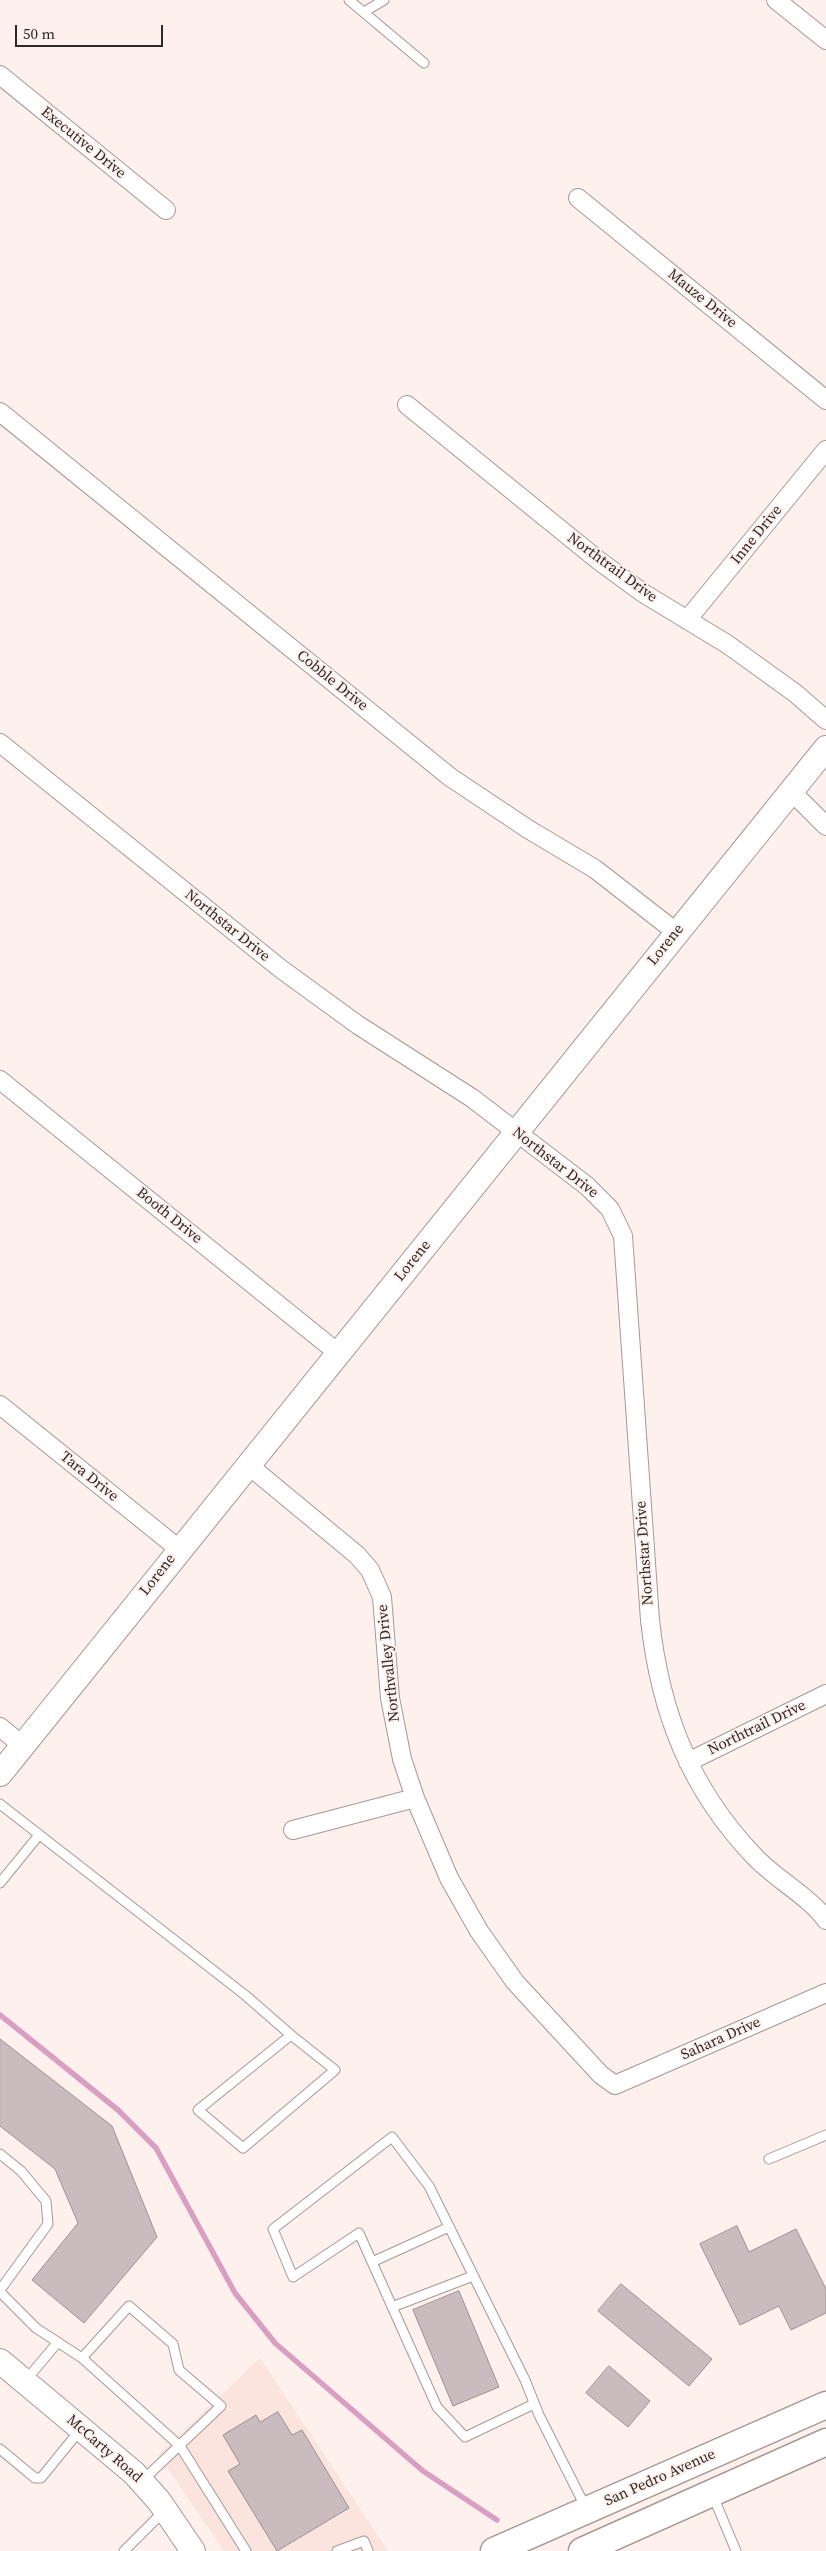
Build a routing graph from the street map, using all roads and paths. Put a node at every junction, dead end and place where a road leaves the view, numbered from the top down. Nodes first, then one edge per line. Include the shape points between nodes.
1 (349, 0) edge
2 (384, 0) edge
3 (776, 0) edge
4 (364, 12) junction
5 (826, 40) edge
6 (424, 63) dead end
7 (0, 75) edge
8 (578, 198) dead end
9 (166, 210) dead end
10 (826, 400) edge
11 (407, 405) dead end
12 (0, 412) edge
13 (826, 450) edge
14 (687, 620) junction
15 (826, 720) edge
16 (0, 743) edge
17 (826, 748) edge
18 (791, 791) junction
19 (826, 826) edge
20 (676, 932) junction
21 (0, 1080) edge
22 (516, 1133) junction
23 (338, 1353) junction
24 (0, 1405) edge
25 (247, 1464) junction
26 (179, 1549) junction
27 (826, 1694) edge
28 (0, 1727) edge
29 (23, 1746) junction
30 (688, 1762) junction
31 (0, 1774) edge
32 (415, 1798) junction
33 (0, 1804) edge
34 (293, 1830) dead end
35 (39, 1836) junction
36 (0, 1883) edge
37 (826, 1920) edge
38 (826, 1993) edge
39 (292, 2034) junction
40 (615, 2085) joint
41 (826, 2135) edge
42 (0, 2154) edge
43 (769, 2159) dead end
44 (449, 2227) junction
45 (372, 2262) junction
46 (474, 2276) junction
47 (0, 2291) edge
48 (392, 2307) junction
49 (58, 2342) junction
50 (82, 2358) junction
51 (0, 2361) edge
52 (24, 2382) junction
53 (534, 2404) junction
54 (826, 2405) edge
55 (82, 2428) junction
56 (826, 2442) edge
57 (180, 2446) junction
58 (0, 2449) edge
59 (699, 2461) junction
60 (142, 2481) junction
61 (712, 2493) junction
62 (166, 2509) junction
63 (587, 2510) junction
64 (125, 2551) edge
65 (193, 2551) edge
66 (246, 2551) edge
67 (336, 2551) edge
68 (368, 2551) edge
69 (494, 2551) edge
70 (582, 2551) edge
71 (736, 2551) edge

1 - 4 lane
2 - 4 lane
3 - 5 street
4 - 6 lane
7 - 9 street, Executive Drive
8 - 10 street, Mauze Drive
11 - 14 street, Northtrail Drive via 598,560
12 - 20 street, Cobble Drive via 450,777 595,869
13 - 14 street, Inne Drive
14 - 15 street, Northtrail Drive via 727,644 795,693
16 - 22 street, Northstar Drive via 281,969 358,1025 472,1098
17 - 18 street, Lorene
18 - 19 street
18 - 20 street, Lorene
20 - 22 street, Lorene
21 - 23 street, Booth Drive
22 - 23 street, Lorene
22 - 30 street, Northstar Drive via 587,1186 610,1209 623,1236 655,1665
23 - 25 street, Lorene
24 - 26 street, Tara Drive
25 - 26 street, Lorene
25 - 32 street, Northvalley Drive via 357,1555 370,1570 382,1597 390,1698 402,1759
26 - 29 street, Lorene
27 - 30 street, Northtrail Drive
28 - 29 street
29 - 31 street, Lorene
30 - 37 street, Northstar Drive via 708,1800 731,1830 756,1858
32 - 34 street
32 - 40 street, Northvalley Drive via 449,1878 484,1938 515,1982 581,2056
33 - 35 lane
35 - 36 lane
35 - 39 lane
38 - 40 street, Sahara Drive
39 - 39 lane via 198,2110 243,2148 335,2070
41 - 43 lane
42 - 47 lane via 21,2171 46,2201 48,2224
44 - 45 lane
44 - 45 lane via 429,2186 392,2137 273,2228 292,2276 359,2233
44 - 46 lane
45 - 48 lane
46 - 48 lane
46 - 53 lane via 526,2380
47 - 49 lane via 36,2328
48 - 53 lane via 437,2407 465,2437
49 - 50 lane
49 - 52 lane
50 - 57 lane
50 - 57 lane via 129,2306 173,2344 179,2370 221,2406
51 - 52 street, McCarty Road
52 - 55 street, McCarty Road
53 - 63 lane
54 - 59 main road, San Pedro Avenue
55 - 58 lane via 41,2478 35,2478
55 - 60 street, McCarty Road
56 - 61 main road
57 - 60 lane
57 - 66 lane
59 - 61 main road
59 - 63 main road, San Pedro Avenue
60 - 62 street, McCarty Road
61 - 70 main road
61 - 71 lane
62 - 64 lane
62 - 65 street, McCarty Road
63 - 69 main road, San Pedro Avenue
67 - 68 lane via 364,2541

